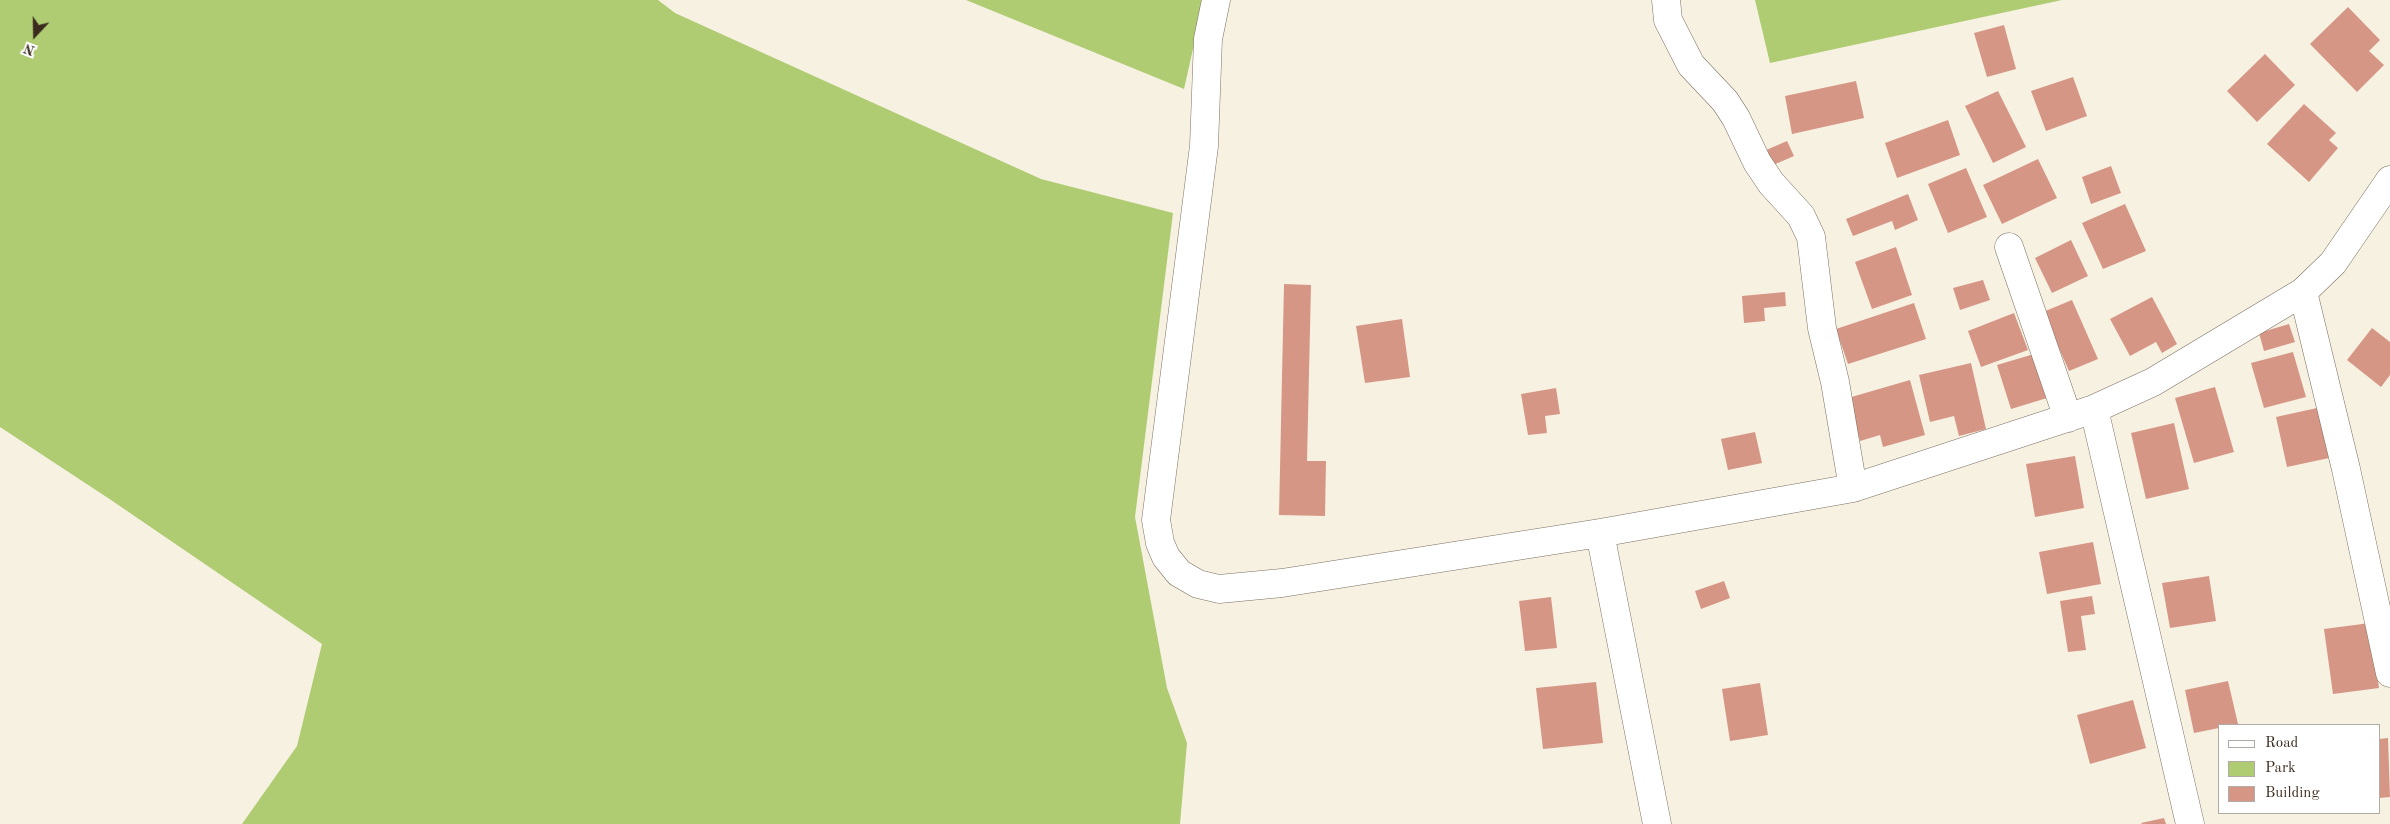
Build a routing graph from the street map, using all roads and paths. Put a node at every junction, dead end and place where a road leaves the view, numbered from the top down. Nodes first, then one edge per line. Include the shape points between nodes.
1 (1216, 0) edge
2 (1666, 0) edge
3 (2390, 180) edge
4 (2009, 246) dead end
5 (2303, 292) junction
6 (2094, 409) junction
7 (2068, 418) junction
8 (1853, 488) junction
9 (1600, 533) junction
10 (2390, 673) edge
11 (1657, 824) edge
12 (2190, 824) edge

1 - 9 street via 1208,38 1204,146 1156,520 1166,557 1179,573 1198,584 1219,589 1282,583
2 - 8 street via 1668,20 1691,65 1725,101 1756,162 1801,216 1811,237 1822,328
3 - 5 street via 2333,263
4 - 7 street
5 - 6 street via 2153,382
5 - 10 street via 2346,469
6 - 7 street
6 - 12 street
7 - 8 street
8 - 9 street
9 - 11 street

